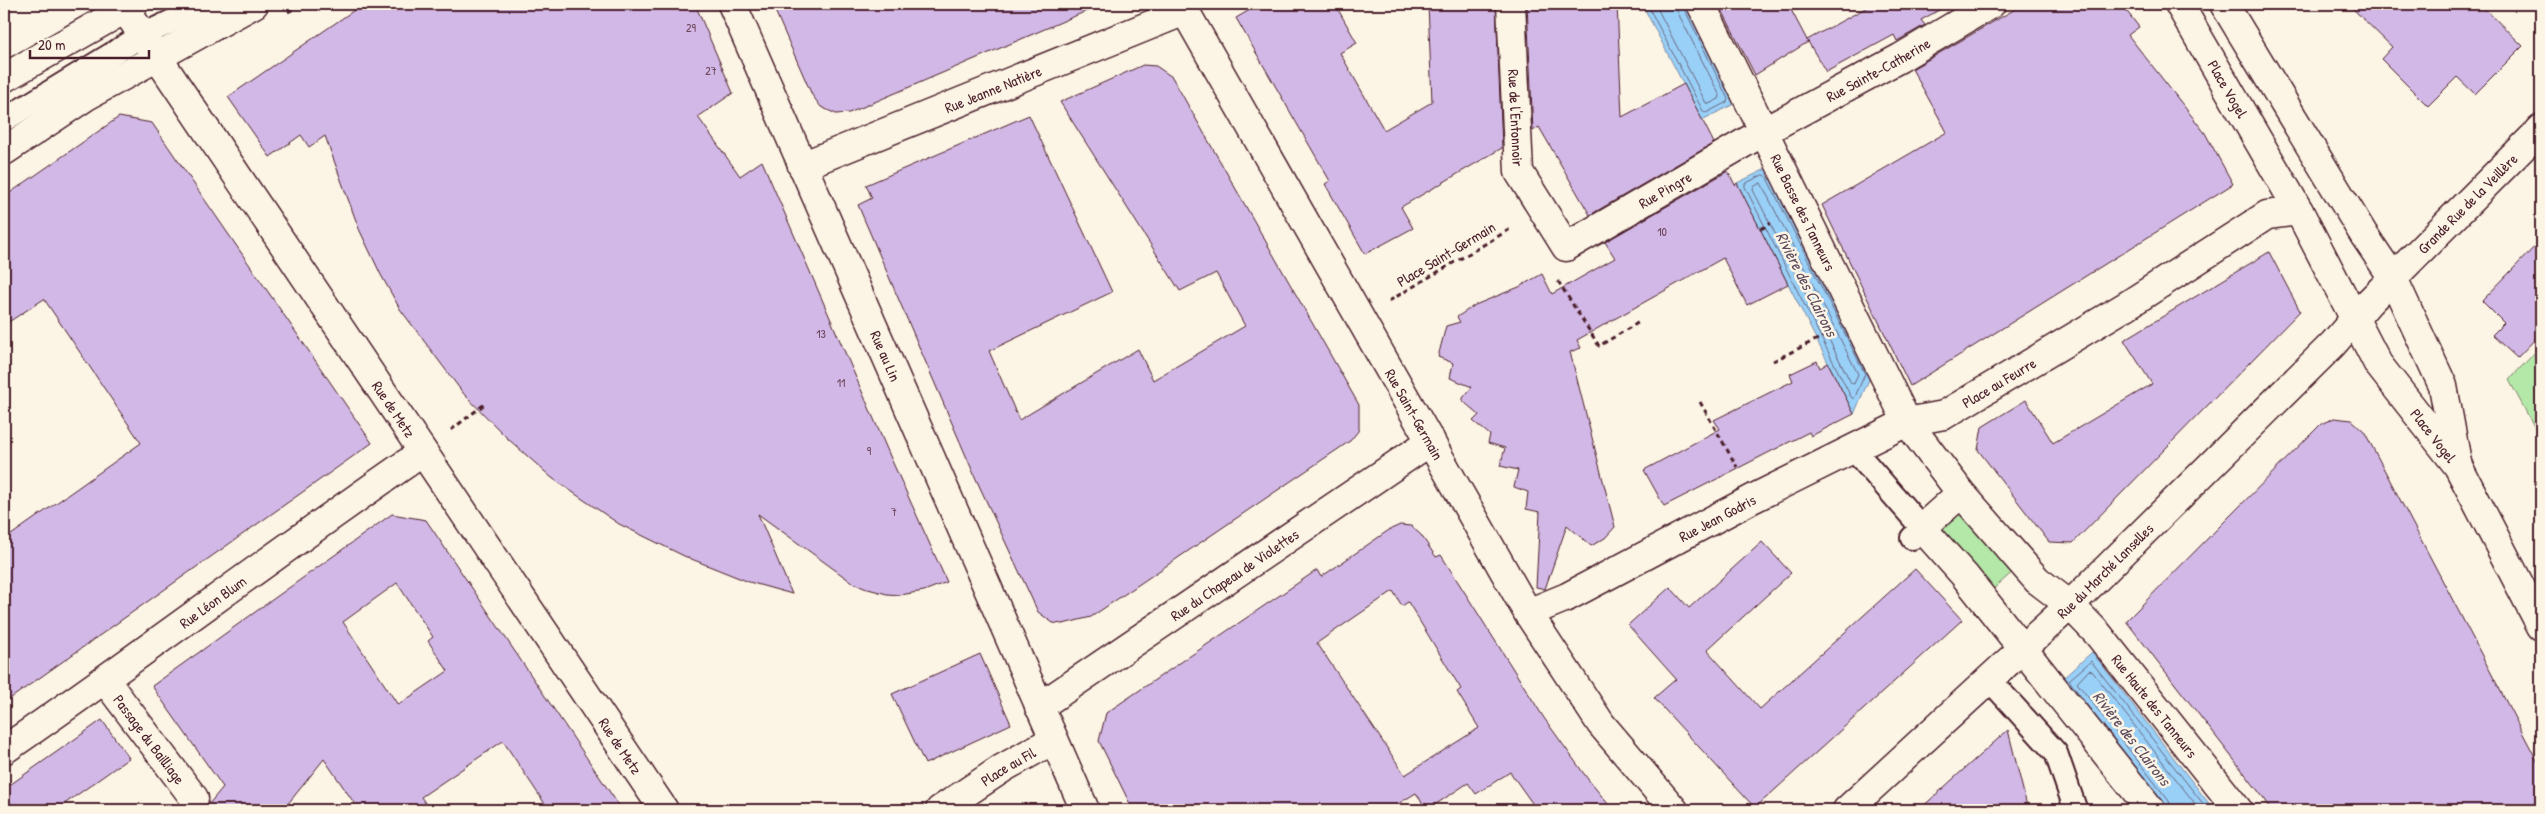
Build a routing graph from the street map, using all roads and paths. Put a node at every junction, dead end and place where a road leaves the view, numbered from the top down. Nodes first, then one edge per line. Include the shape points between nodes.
1 (208, 4) edge
2 (254, 4) edge
3 (732, 4) edge
4 (1511, 4) edge
5 (1701, 4) edge
6 (1991, 4) edge
7 (2180, 4) edge
8 (2224, 4) edge
9 (130, 6) edge
10 (1183, 7) edge
11 (143, 35) junction
12 (158, 59) junction
13 (4, 78) edge
14 (4, 120) edge
15 (2541, 129) edge
16 (1763, 132) junction
17 (4, 151) edge
18 (802, 166) junction
19 (1542, 210) junction
20 (2299, 211) junction
21 (1566, 247) joint
22 (1554, 275) dead end
23 (2393, 278) junction
24 (1360, 318) junction
25 (2354, 319) junction
26 (1855, 320) junction
27 (1641, 321) dead end
28 (1773, 361) dead end
29 (1700, 402) dead end
30 (486, 403) dead end
31 (1907, 422) junction
32 (1431, 441) junction
33 (1854, 450) junction
34 (423, 452) junction
35 (2458, 466) junction
36 (1961, 493) junction
37 (1754, 498) junction
38 (1917, 533) junction
39 (2070, 605) junction
40 (1528, 613) junction
41 (2541, 626) edge
42 (2022, 648) junction
43 (1988, 678) junction
44 (105, 680) junction
45 (1039, 707) junction
46 (1053, 740) junction
47 (4, 750) edge
48 (194, 798) dead end
49 (2075, 808) dead end
50 (664, 810) edge
51 (940, 810) edge
52 (1085, 810) edge
53 (1674, 810) edge
54 (1847, 810) edge
55 (2151, 810) edge
56 (2238, 810) edge

1 - 11 lane
2 - 12 street
3 - 18 street, Rue au Lin
4 - 19 street, Rue de l'Entonnoir via 1519,172
5 - 16 street, Rue Basse des Tanneurs
6 - 16 street, Rue Sainte-Catherine via 1900,58
7 - 20 street, Place Vogel
8 - 23 street, Place Vogel
9 - 11 street, Rue de Metz
9 - 13 street
10 - 18 street, Rue Jeanne Natière
10 - 24 street, Rue Saint-Germain
11 - 12 street, Rue de Metz
11 - 14 lane
12 - 17 street via 84,97
12 - 34 street, Rue de Metz
15 - 23 street, Grande Rue de la Veillère
16 - 21 street, Rue Pingre
16 - 26 street, Rue Basse des Tanneurs
18 - 45 street, Rue au Lin
19 - 21 street, Rue de l'Entonnoir
19 - 24 path, Place Saint-Germain
20 - 25 street, Place Vogel
20 - 31 street, Place au Feurre via 2267,215 2126,306 1944,415
22 - 27 path via 1599,346
23 - 25 street, Grande Rue de la Veillère
23 - 35 street, Place Vogel via 2443,386
24 - 32 street, Rue Saint-Germain
25 - 35 street, Place Vogel via 2378,364
25 - 39 street, Rue du Marché Lanselles via 2333,344
26 - 28 path
26 - 31 street, Rue Basse des Tanneurs
29 - 37 path
30 - 34 path
31 - 33 street, Rue Jean Godris
31 - 36 street
32 - 40 street, Rue Saint-Germain
32 - 45 street, Rue du Chapeau de Violettes
33 - 37 street, Rue Jean Godris
33 - 38 lane
34 - 44 street, Rue Léon Blum
34 - 50 street, Rue de Metz
35 - 41 street
36 - 38 street
36 - 39 street via 2037,580
37 - 40 street, Rue Jean Godris via 1567,597
38 - 42 street via 1964,575
39 - 42 street, Rue du Marché Lanselles
39 - 56 street, Rue Haute des Tanneurs via 2098,634
40 - 53 street, Rue Saint-Germain via 1601,724
42 - 43 street, Rue du Marché Lanselles
42 - 55 street
43 - 49 lane via 2056,753
43 - 54 street, Rue du Marché Lanselles
44 - 47 street, Rue Léon Blum
44 - 48 street, Passage du Bailliage
45 - 46 street, Rue au Lin
46 - 51 street, Place au Fil via 1003,768
46 - 52 street, Rue au Lin

